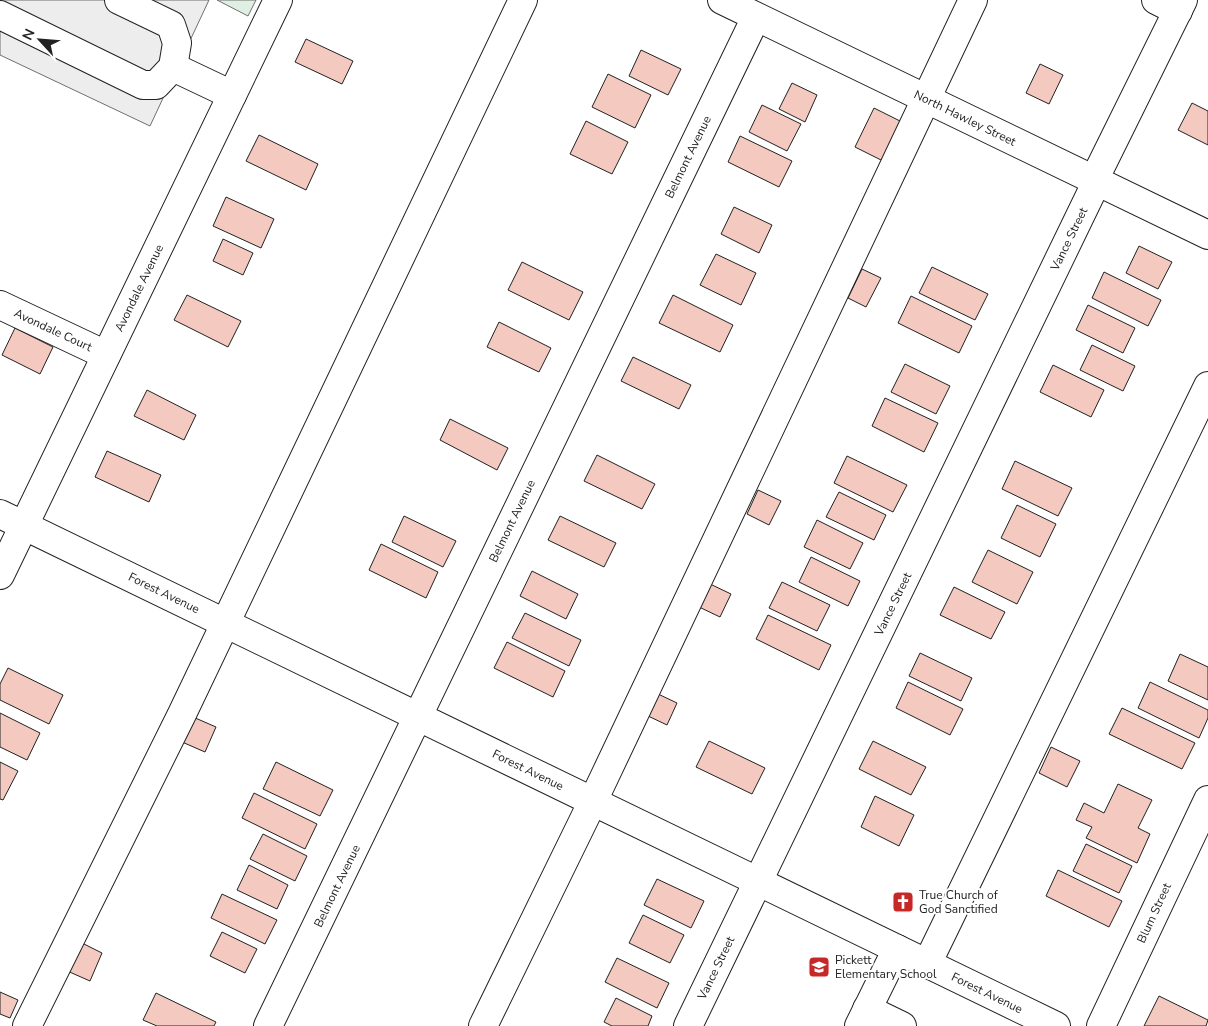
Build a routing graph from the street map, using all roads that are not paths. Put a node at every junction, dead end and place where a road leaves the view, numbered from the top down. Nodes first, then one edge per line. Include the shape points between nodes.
1 (119, 0) edge
2 (278, 0) edge
3 (523, 0) edge
4 (722, 0) edge
5 (973, 0) edge
6 (1172, 4) edge
7 (762, 12) edge
8 (0, 15) edge
9 (173, 67) junction
10 (232, 95) junction
11 (925, 98) junction
12 (1095, 180) junction
13 (1208, 235) edge
14 (0, 305) edge
15 (106, 355) junction
16 (1208, 386) edge
17 (0, 514) edge
18 (24, 526) junction
19 (0, 575) edge
20 (225, 623) junction
21 (419, 717) junction
22 (1208, 800) edge
23 (593, 802) junction
24 (758, 882) junction
25 (897, 949) junction
26 (927, 964) junction
27 (863, 1018) edge
28 (27, 1026) edge
29 (268, 1026) edge
30 (483, 1026) edge
31 (688, 1026) edge
32 (902, 1026) edge
33 (1056, 1026) edge
34 (1101, 1026) edge

1 - 9 street via 171,25 178,43
2 - 10 street, Avondale Avenue
3 - 20 street
4 - 7 street, North Hawley Street
5 - 11 street
6 - 12 street, Vance Street
7 - 11 street, North Hawley Street
7 - 21 street, Belmont Avenue
8 - 9 street via 143,85 156,85
9 - 10 street
10 - 15 street, Avondale Avenue
11 - 12 street, North Hawley Street
11 - 23 street
12 - 13 street, North Hawley Street
12 - 24 street, Vance Street
14 - 15 street, Avondale Court
15 - 18 street, Avondale Avenue
16 - 26 street
17 - 18 street, Forest Avenue
18 - 19 street, Avondale Avenue
18 - 20 street, Forest Avenue
20 - 21 street, Forest Avenue
20 - 28 street
21 - 23 street, Forest Avenue
21 - 29 street, Belmont Avenue
22 - 34 street, Blum Street
23 - 24 street, Forest Avenue
23 - 30 street
24 - 25 street, Forest Avenue
24 - 31 street, Vance Street
25 - 26 street, Forest Avenue
25 - 27 street
26 - 33 street, Forest Avenue
27 - 32 street

